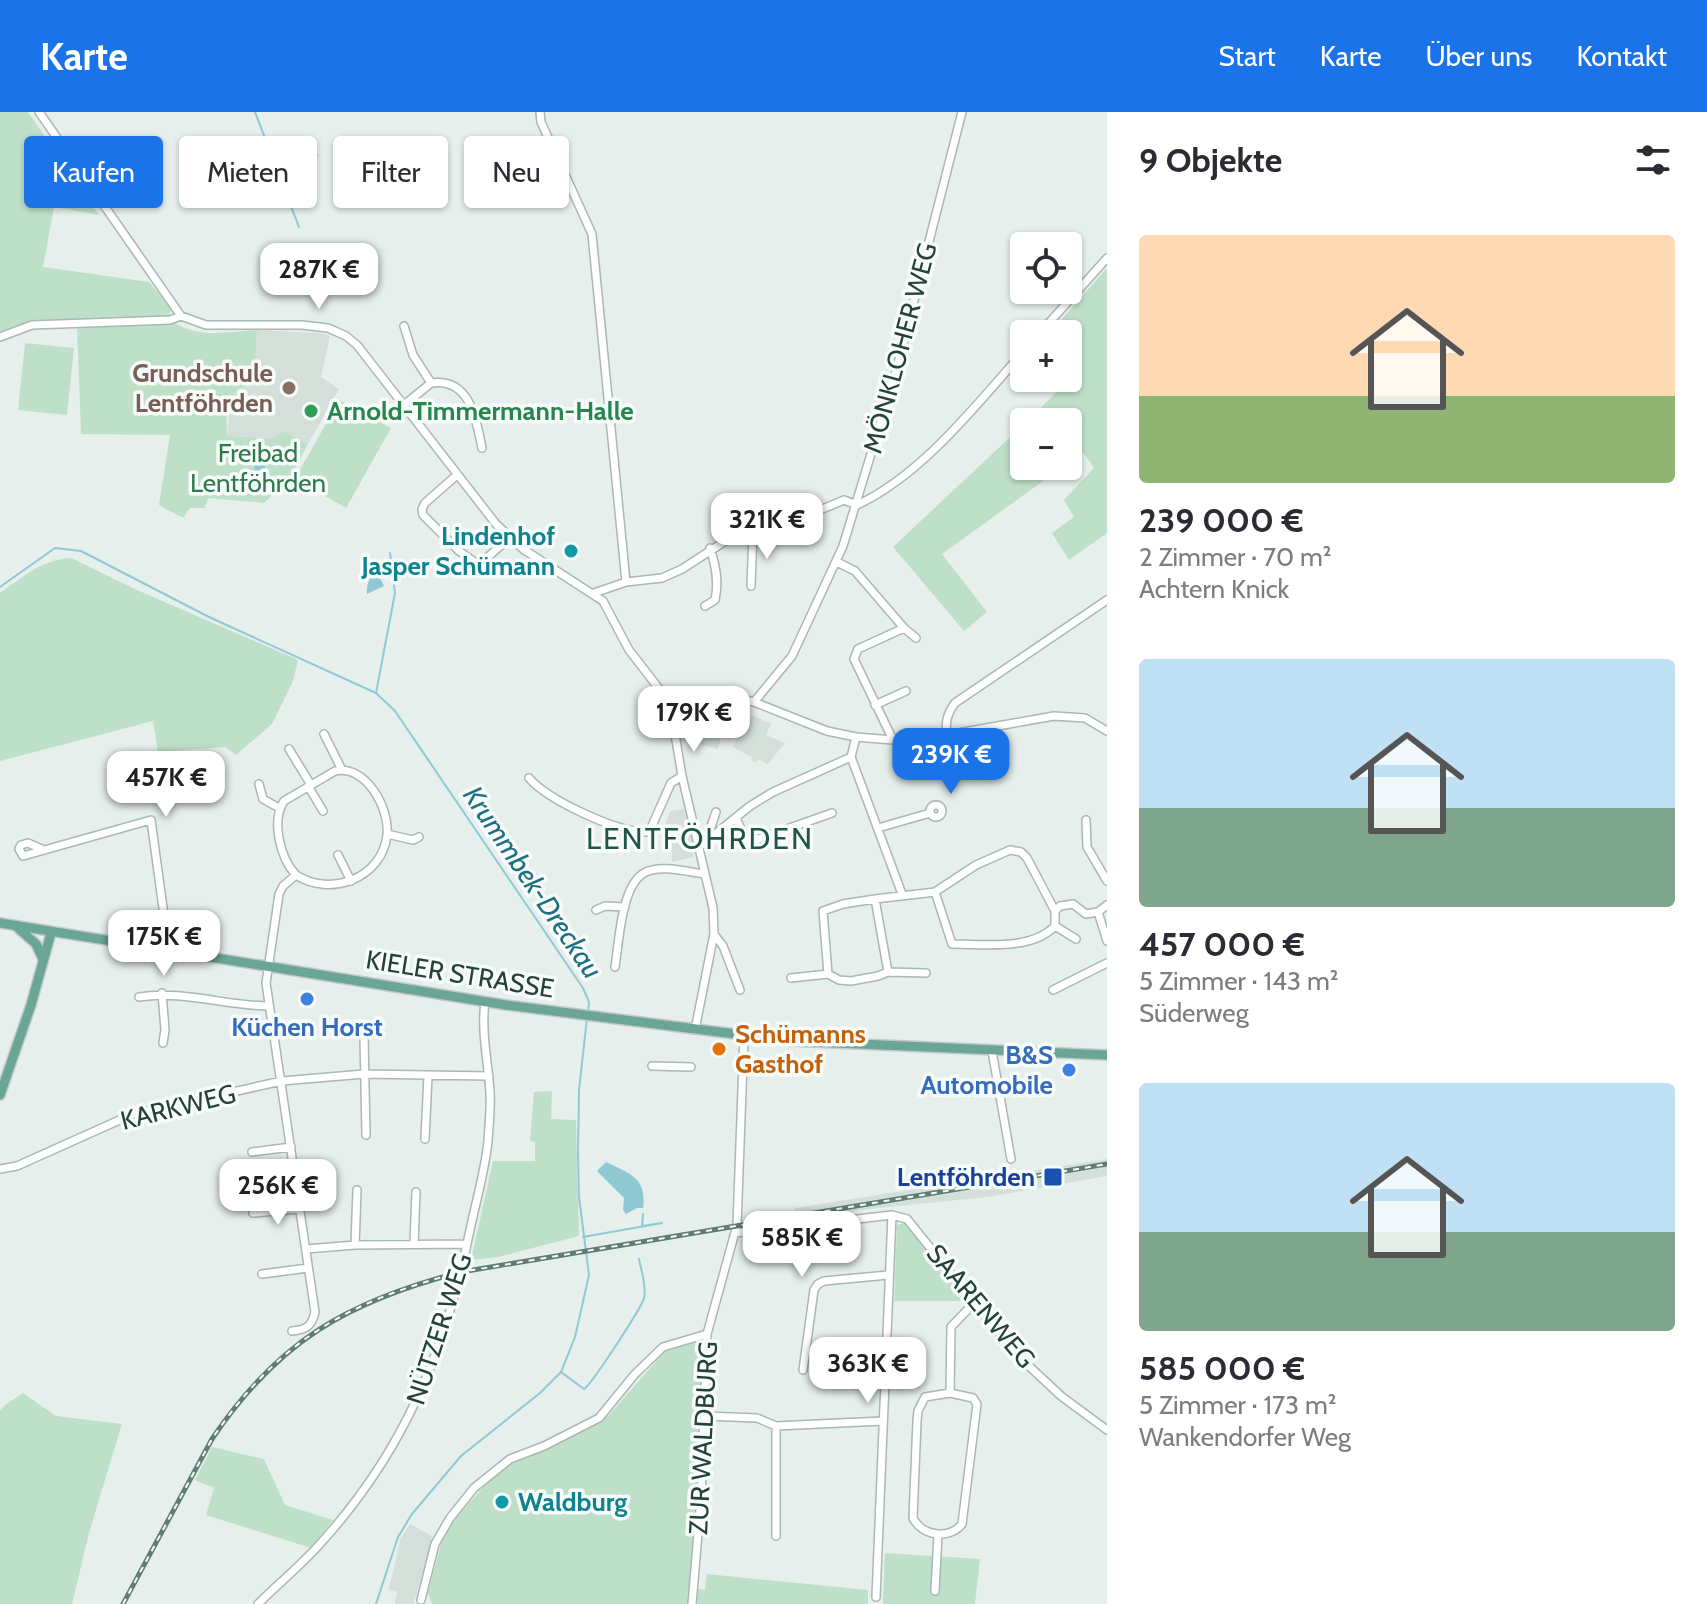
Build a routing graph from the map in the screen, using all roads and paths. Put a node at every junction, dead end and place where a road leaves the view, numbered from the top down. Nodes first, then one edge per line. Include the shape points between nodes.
1 (39, 112) edge
2 (540, 112) edge
3 (962, 112) edge
4 (1107, 258) edge
5 (181, 316) junction
6 (1052, 320) edge
7 (404, 326) dead end
8 (0, 337) edge
9 (1010, 366) edge
10 (431, 383) junction
11 (404, 405) junction
12 (482, 448) dead end
13 (457, 475) junction
14 (857, 505) junction
15 (753, 534) junction
16 (510, 537) junction
17 (710, 548) junction
18 (837, 562) junction
19 (626, 582) junction
20 (751, 586) dead end
21 (594, 593) junction
22 (1107, 600) edge
23 (705, 606) dead end
24 (904, 628) junction
25 (916, 638) dead end
26 (906, 691) dead end
27 (754, 702) junction
28 (875, 705) junction
29 (671, 710) junction
30 (1107, 731) edge
31 (324, 734) dead end
32 (947, 735) junction
33 (856, 737) junction
34 (893, 740) junction
35 (289, 749) dead end
36 (851, 757) junction
37 (342, 770) junction
38 (682, 776) junction
39 (529, 778) dead end
40 (259, 784) dead end
41 (310, 786) junction
42 (279, 808) junction
43 (323, 811) dead end
44 (716, 812) dead end
45 (832, 813) dead end
46 (930, 813) dead end
47 (736, 818) junction
48 (1086, 820) dead end
49 (878, 828) junction
50 (387, 834) junction
51 (419, 837) dead end
52 (702, 845) junction
53 (44, 850) dead end
54 (338, 855) dead end
55 (705, 874) junction
56 (296, 875) junction
57 (351, 881) junction
58 (1107, 881) edge
59 (935, 892) junction
60 (902, 894) junction
61 (875, 899) junction
62 (1107, 905) edge
63 (625, 907) junction
64 (596, 910) dead end
65 (1055, 911) junction
66 (1098, 912) junction
67 (0, 923) edge
68 (13, 926) junction
69 (1055, 926) junction
70 (51, 933) junction
71 (714, 934) junction
72 (1076, 939) dead end
73 (1107, 941) edge
74 (165, 950) junction
75 (43, 962) junction
76 (1107, 963) edge
77 (268, 966) junction
78 (615, 967) dead end
79 (888, 972) junction
80 (926, 973) dead end
81 (828, 974) junction
82 (791, 978) dead end
83 (740, 990) dead end
84 (1053, 990) dead end
85 (162, 993) junction
86 (139, 997) dead end
87 (485, 1001) junction
88 (269, 1006) junction
89 (695, 1030) junction
90 (364, 1036) dead end
91 (744, 1036) junction
92 (163, 1043) dead end
93 (992, 1051) junction
94 (1107, 1055) edge
95 (652, 1066) dead end
96 (691, 1067) dead end
97 (364, 1074) junction
98 (428, 1076) junction
99 (489, 1076) junction
100 (282, 1081) junction
101 (0, 1095) edge
102 (366, 1135) dead end
103 (425, 1139) dead end
104 (291, 1147) junction
105 (252, 1152) dead end
106 (1011, 1159) dead end
107 (0, 1169) edge
108 (357, 1190) dead end
109 (416, 1192) dead end
110 (300, 1209) junction
111 (253, 1213) dead end
112 (892, 1215) junction
113 (735, 1233) junction
114 (414, 1244) junction
115 (467, 1244) junction
116 (355, 1245) junction
117 (306, 1249) junction
118 (308, 1268) junction
119 (262, 1274) dead end
120 (888, 1275) junction
121 (974, 1303) junction
122 (292, 1331) dead end
123 (707, 1334) junction
124 (803, 1370) dead end
125 (950, 1393) junction
126 (704, 1416) junction
127 (883, 1421) junction
128 (776, 1426) junction
129 (1107, 1430) edge
130 (938, 1534) junction
131 (776, 1536) dead end
132 (935, 1591) dead end
133 (876, 1597) dead end
134 (421, 1600) dead end
135 (258, 1604) edge
136 (692, 1604) edge

1 - 5 street
2 - 19 street via 592,234
3 - 14 street, MÖNKLOHER WEG
4 - 6 street
5 - 8 street via 32,325
5 - 11 street via 206,325 335,330 364,352
7 - 10 street via 413,355
9 - 14 street via 940,444
10 - 11 street
10 - 12 street via 450,384 468,398
11 - 13 street
13 - 16 street
13 - 16 street via 425,503 423,515 479,565
14 - 15 street via 844,500
14 - 18 street, MÖNKLOHER WEG
15 - 17 street
15 - 20 street
16 - 21 street
17 - 19 street via 662,578
17 - 23 street via 718,583 715,600
18 - 24 street via 855,571
18 - 27 street, MÖNKLOHER WEG via 792,656
19 - 21 street
21 - 29 street
22 - 32 street via 955,703 948,713
24 - 25 street
24 - 28 street via 858,649 854,659
26 - 28 street
27 - 29 street via 727,699
27 - 33 street
28 - 34 street
29 - 38 street
30 - 32 street via 1091,719 1067,715
31 - 37 street
32 - 34 street
33 - 34 street
33 - 36 street
35 - 41 street
36 - 47 street via 773,792
36 - 49 street
37 - 41 street
37 - 50 street via 366,781 383,810
38 - 39 street via 671,783 646,832 626,830 549,797
38 - 52 street
40 - 42 street via 263,799
41 - 42 street
41 - 43 street
42 - 56 street via 284,859
44 - 52 street
45 - 47 street via 747,843
46 - 49 street
47 - 52 street
48 - 58 street via 1087,847
49 - 60 street
50 - 51 street
50 - 57 street via 373,863
52 - 55 street
53 - 74 street via 151,820
54 - 57 street
55 - 63 street via 645,872
55 - 71 street
56 - 57 street via 316,885
56 - 77 street via 279,894
59 - 60 street
59 - 65 street via 1010,850 1027,858
59 - 69 street via 952,944 1026,941
60 - 61 street
61 - 79 street
61 - 81 street via 823,911
62 - 66 street
63 - 64 street
63 - 78 street
65 - 66 street via 1073,904 1086,914
65 - 69 street
66 - 73 street
67 - 68 main road, KIELER STRASSE
68 - 70 main road, KIELER STRASSE
68 - 75 main road via 36,944
69 - 72 street
70 - 74 main road, KIELER STRASSE
70 - 75 main road
71 - 83 street
71 - 89 street
74 - 77 main road, KIELER STRASSE
75 - 101 main road
76 - 84 street
77 - 87 main road, KIELER STRASSE
77 - 88 street
79 - 80 street
79 - 81 street via 851,981
81 - 82 street
85 - 86 street
85 - 88 street
85 - 92 street
87 - 89 main road, KIELER STRASSE
87 - 99 street, NÜTZER WEG
88 - 100 street
89 - 91 main road, KIELER STRASSE
90 - 97 street
91 - 93 main road, KIELER STRASSE
91 - 113 street, ZUR WALDBURG
93 - 94 main road, KIELER STRASSE
93 - 106 street
95 - 96 street
97 - 98 street, KARKWEG
97 - 100 street, KARKWEG
97 - 102 street
98 - 99 street, KARKWEG
98 - 103 street
99 - 115 street, NÜTZER WEG via 487,1145
100 - 104 street
100 - 107 street, KARKWEG via 133,1114
104 - 105 street
104 - 110 street
108 - 116 street
109 - 114 street
110 - 111 street
110 - 117 street
112 - 113 street
112 - 120 street
112 - 121 street, SAARENWEG via 910,1221
113 - 123 street, ZUR WALDBURG
114 - 115 street
114 - 116 street
115 - 135 street, NÜTZER WEG via 444,1329 413,1411 336,1525
116 - 117 street
117 - 118 street
118 - 119 street
118 - 122 street via 314,1319 303,1330
120 - 124 street via 818,1284
120 - 127 street
121 - 125 street via 951,1327
121 - 129 street, SAARENWEG via 1014,1352
123 - 126 street, ZUR WALDBURG
123 - 134 street via 663,1347 599,1418 510,1459 474,1488 435,1544
125 - 130 street via 973,1398 977,1404 962,1524 951,1533
125 - 130 street via 925,1397 918,1411 913,1518
126 - 128 street via 757,1418
126 - 136 street, ZUR WALDBURG
127 - 128 street
127 - 133 street
128 - 131 street
130 - 132 street

